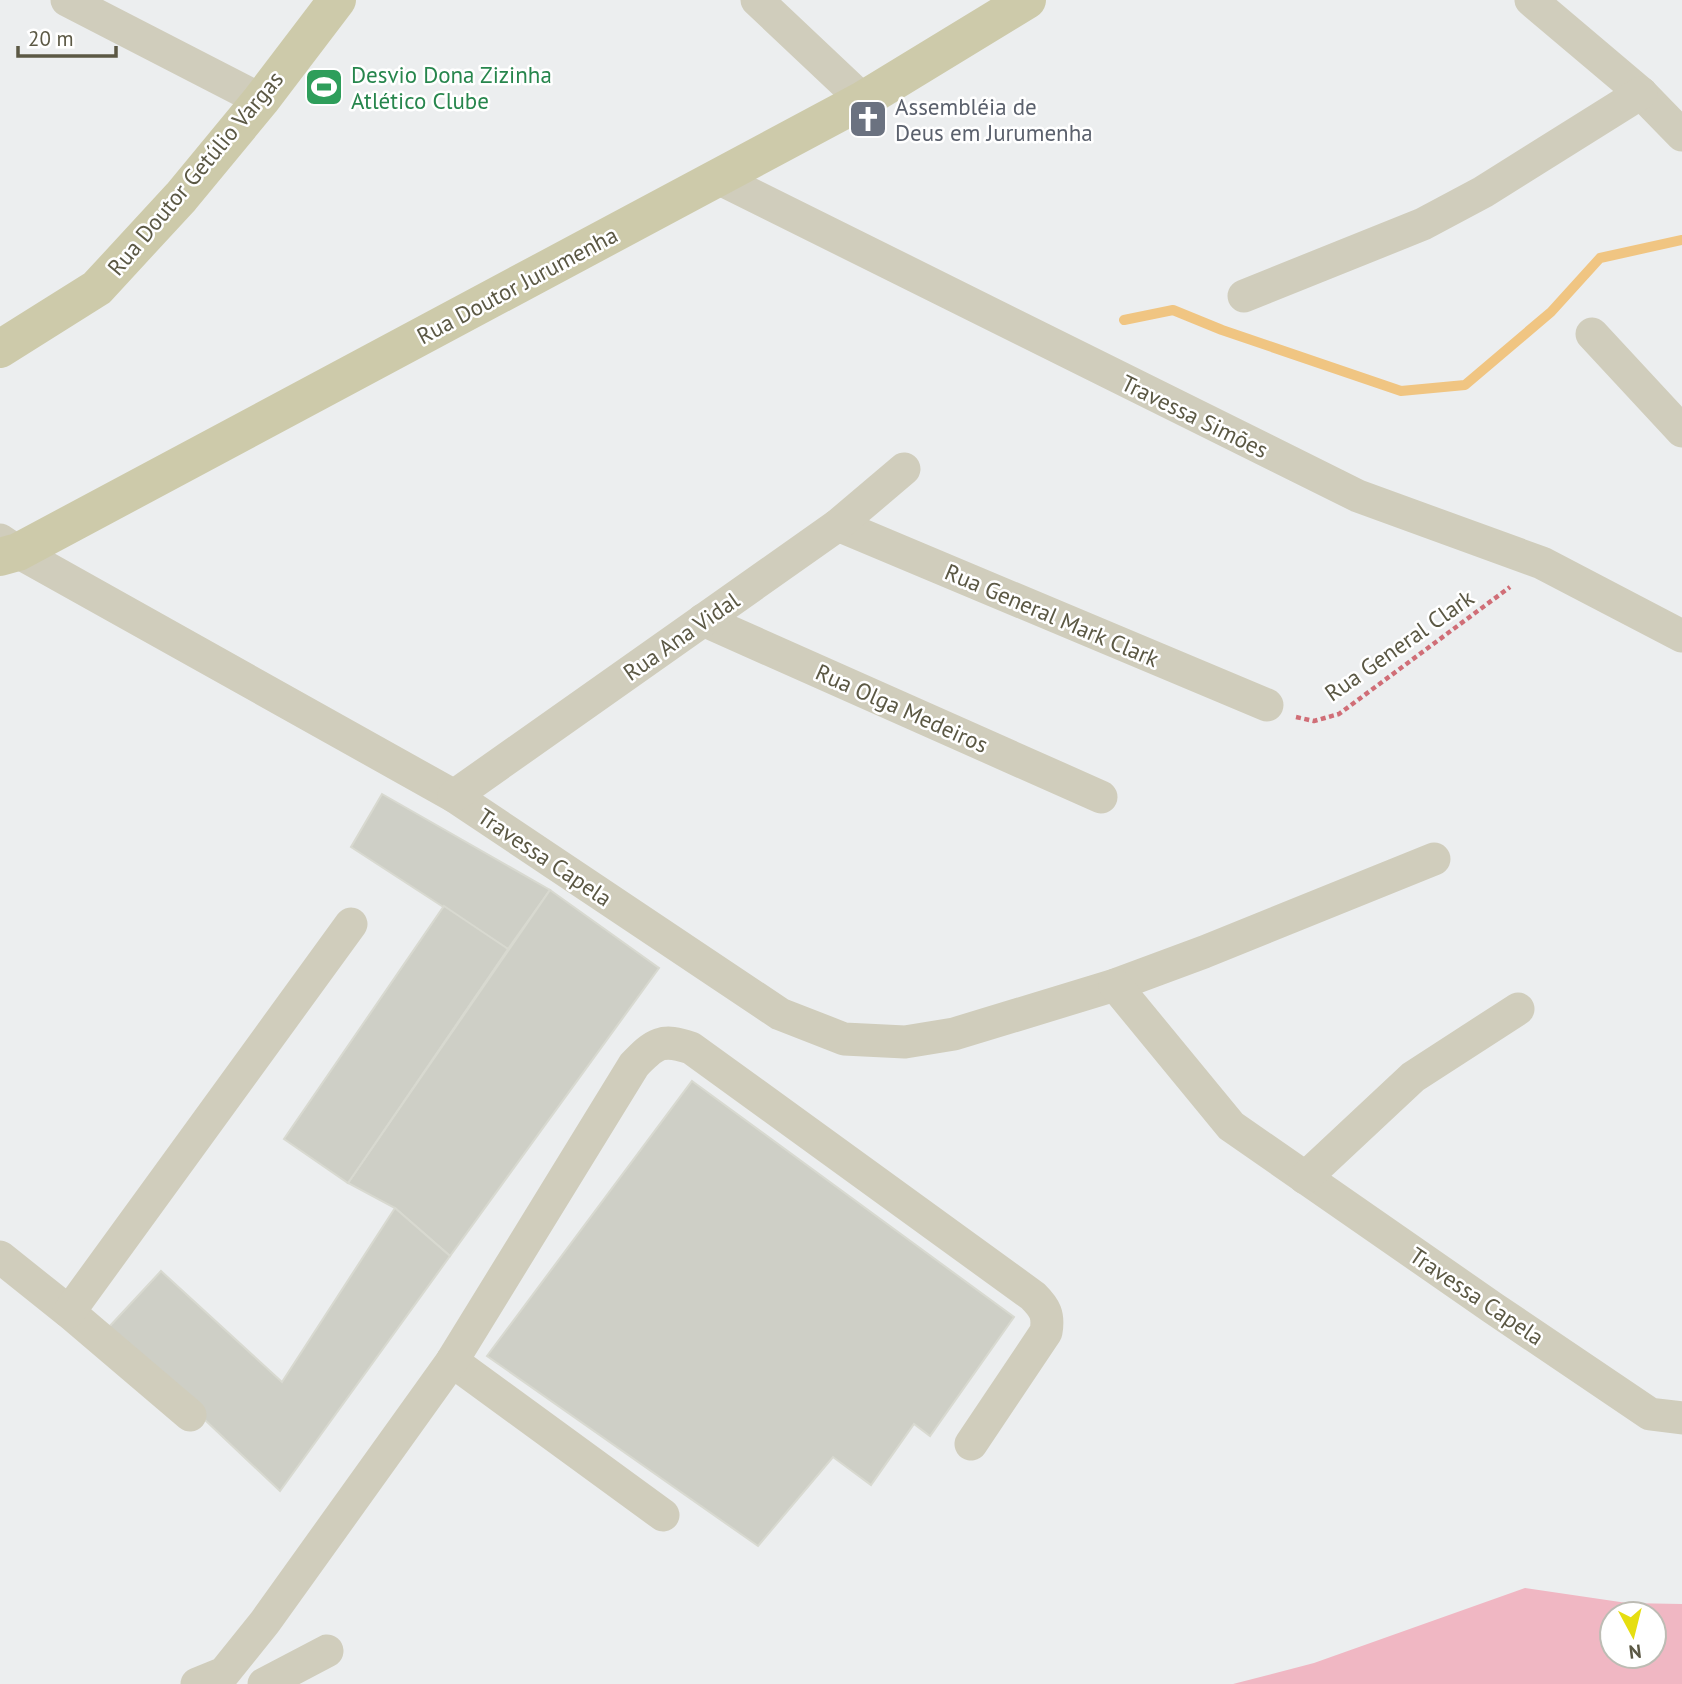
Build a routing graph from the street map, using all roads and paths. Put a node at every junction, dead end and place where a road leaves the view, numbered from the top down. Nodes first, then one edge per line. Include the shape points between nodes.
1 (67, 0) edge
2 (337, 0) edge
3 (757, 0) edge
4 (1027, 0) edge
5 (1531, 0) edge
6 (1641, 93) junction
7 (261, 100) junction
8 (863, 100) junction
9 (1682, 135) edge
10 (716, 177) junction
11 (1244, 296) dead end
12 (1592, 334) dead end
13 (0, 349) edge
14 (1681, 430) edge
15 (904, 470) dead end
16 (838, 525) junction
17 (6, 549) edge
18 (1542, 564) junction
19 (703, 620) junction
20 (1682, 636) edge
21 (1267, 705) joint
22 (454, 796) junction
23 (1101, 797) dead end
24 (1434, 859) dead end
25 (351, 924) dead end
26 (1115, 985) junction
27 (1518, 1009) dead end
28 (1305, 1178) junction
29 (0, 1258) edge
30 (69, 1312) junction
31 (452, 1361) junction
32 (190, 1415) dead end
33 (1682, 1418) edge
34 (971, 1444) dead end
35 (663, 1515) dead end
36 (327, 1651) dead end
37 (221, 1680) edge
38 (264, 1684) edge

1 - 7 street
2 - 7 main road, Rua Doutor Getúlio Vargas
3 - 8 street
4 - 8 main road, Rua Doutor Jurumenha
5 - 6 street
6 - 9 street
6 - 11 street via 1423,224
7 - 13 main road, Rua Doutor Getúlio Vargas via 97,288
8 - 10 main road, Rua Doutor Jurumenha
10 - 17 main road, Rua Doutor Jurumenha
10 - 18 street, Travessa Simões via 1358,496
12 - 14 street
15 - 16 street, Rua Ana Vidal
16 - 19 street, Rua Ana Vidal
16 - 21 street, Rua General Mark Clark
17 - 22 street, Travessa Capela
18 - 20 street, Travessa Simões
18 - 21 path, Rua General Clark via 1339,714 1314,721
19 - 22 street, Rua Ana Vidal
19 - 23 street, Rua Olga Medeiros
22 - 26 street, Travessa Capela via 780,1014 844,1039 905,1042 954,1034
24 - 26 street, Travessa Capela
25 - 30 street
26 - 28 street, Travessa Capela via 1231,1126
27 - 28 street via 1413,1077
28 - 33 street, Travessa Capela via 1650,1414
29 - 30 street
30 - 32 street
31 - 34 street via 634,1065 652,1046 671,1041 691,1048 1045,1308 1046,1332
31 - 35 street
31 - 37 street
36 - 38 street

